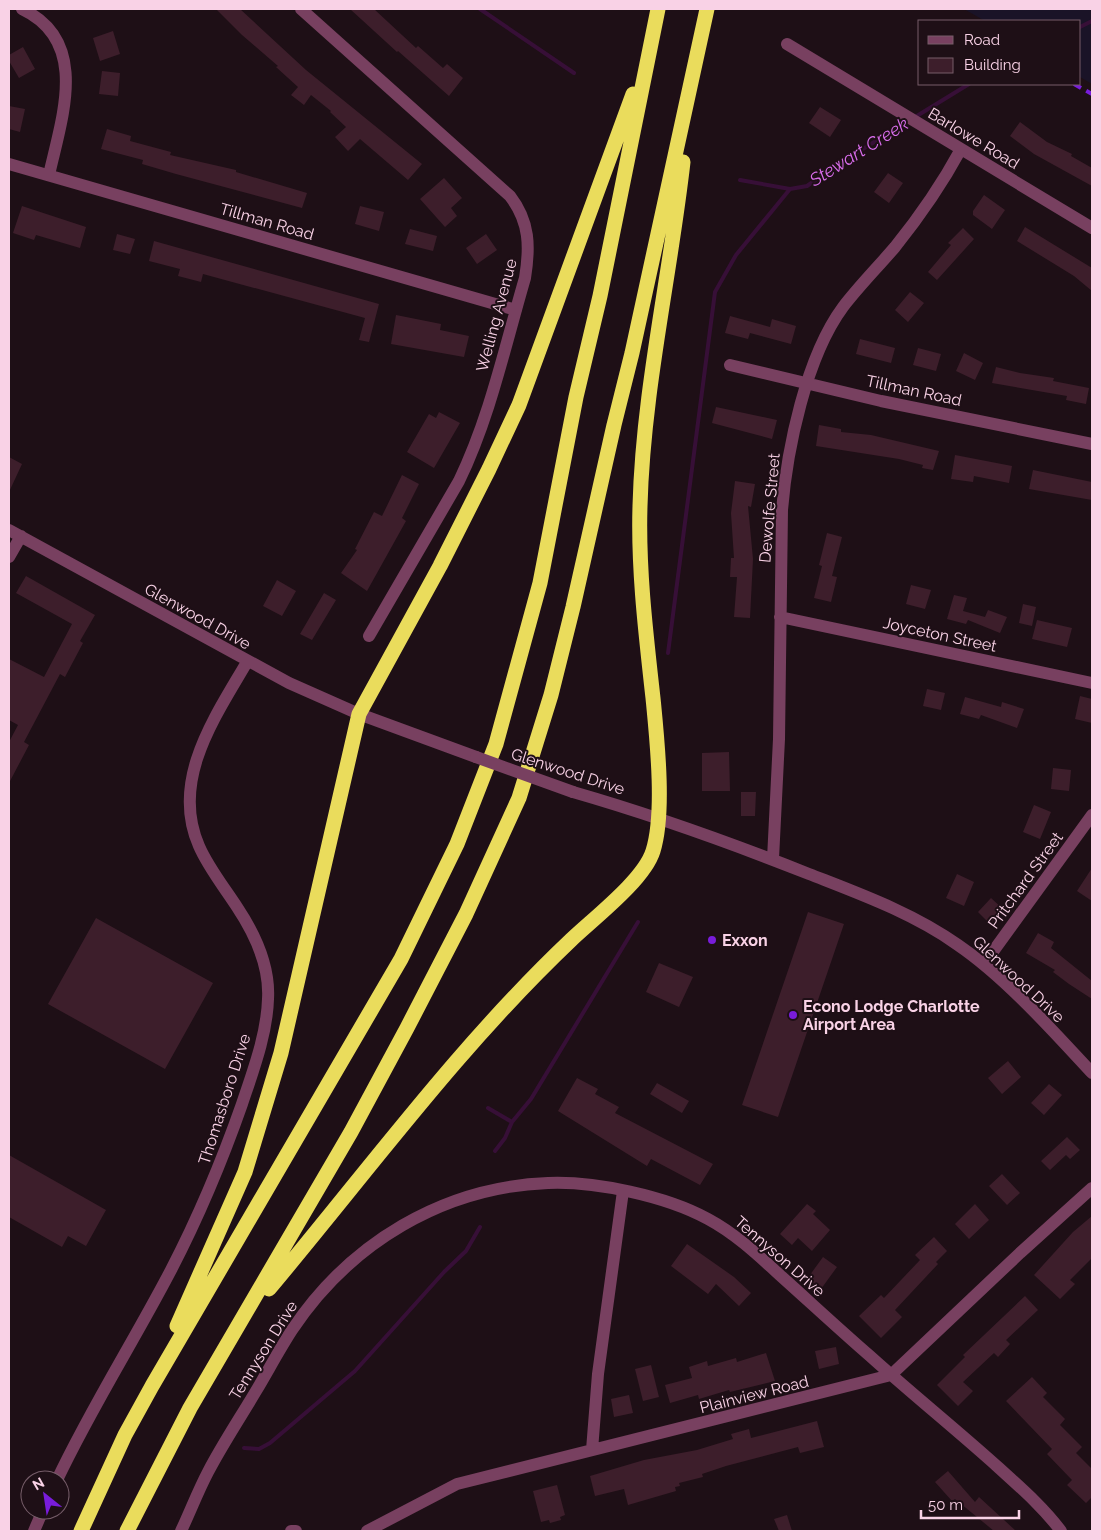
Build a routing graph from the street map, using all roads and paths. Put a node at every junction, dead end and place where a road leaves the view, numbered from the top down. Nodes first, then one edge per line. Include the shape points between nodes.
1 (22, 9) edge
2 (301, 9) edge
3 (658, 9) edge
4 (707, 9) edge
5 (652, 38) junction
6 (787, 44) dead end
7 (684, 116) junction
8 (961, 149) junction
9 (9, 164) edge
10 (49, 175) junction
11 (1092, 228) edge
12 (516, 310) junction
13 (730, 365) dead end
14 (808, 382) junction
15 (1092, 444) edge
16 (9, 530) edge
17 (20, 536) junction
18 (9, 557) edge
19 (780, 617) junction
20 (369, 636) dead end
21 (246, 662) junction
22 (1092, 683) edge
23 (359, 714) junction
24 (1092, 815) edge
25 (658, 818) junction
26 (773, 859) junction
27 (984, 964) junction
28 (1092, 1072) edge
29 (1092, 1188) edge
30 (623, 1190) junction
31 (240, 1324) junction
32 (891, 1375) junction
33 (152, 1386) junction
34 (592, 1450) junction
35 (61, 1470) edge
36 (81, 1531) edge
37 (127, 1531) edge
38 (181, 1531) edge
39 (366, 1531) edge
40 (1061, 1531) edge

1 - 10 street via 51,30 66,60 61,120
2 - 12 street, Welling Avenue via 510,196 519,208 528,235 529,257
3 - 5 highway
4 - 7 highway
5 - 23 highway via 519,404 440,566
5 - 33 highway via 540,583 496,744 457,844 401,959
6 - 8 street, Barlowe Road
7 - 25 highway via 684,151 651,388 640,507 656,731
7 - 31 highway via 573,607 551,695 519,798 466,914 407,1028
8 - 11 street, Barlowe Road
8 - 14 street, Dewolfe Street via 929,202 842,308 827,333
9 - 10 street, Tillman Road
10 - 12 street, Tillman Road
12 - 20 street, Welling Avenue via 483,425 470,458
13 - 14 street, Tillman Road
14 - 15 street, Tillman Road via 881,401
14 - 19 street, Dewolfe Street via 785,476
16 - 17 street, Glenwood Drive
17 - 18 street
17 - 21 street, Glenwood Drive
19 - 22 street, Joyceton Street
19 - 26 street, Dewolfe Street via 779,739
21 - 23 street, Glenwood Drive
21 - 35 street, Thomasboro Drive via 199,751 192,771 189,806 200,848 254,934 266,971 268,999 263,1031 249,1082 210,1188 170,1272
23 - 25 street, Glenwood Drive, bridge via 573,792
23 - 33 highway via 281,1053 245,1172
24 - 27 street, Pritchard Street
25 - 26 street, Glenwood Drive
25 - 31 highway via 654,850 644,871 548,962 476,1037
26 - 27 street, Glenwood Drive via 873,899 939,932
27 - 28 street, Glenwood Drive
29 - 32 street, Plainview Road
30 - 32 street, Tennyson Drive via 685,1209 724,1229 751,1249
30 - 34 street via 598,1374
30 - 38 street, Tennyson Drive via 560,1182 498,1188 451,1201 420,1215 360,1254 315,1299 292,1329 208,1472
31 - 37 highway via 190,1408
32 - 34 street, Plainview Road
32 - 40 street, Tennyson Drive via 1030,1495
33 - 36 highway
34 - 39 street, Plainview Road via 457,1484

